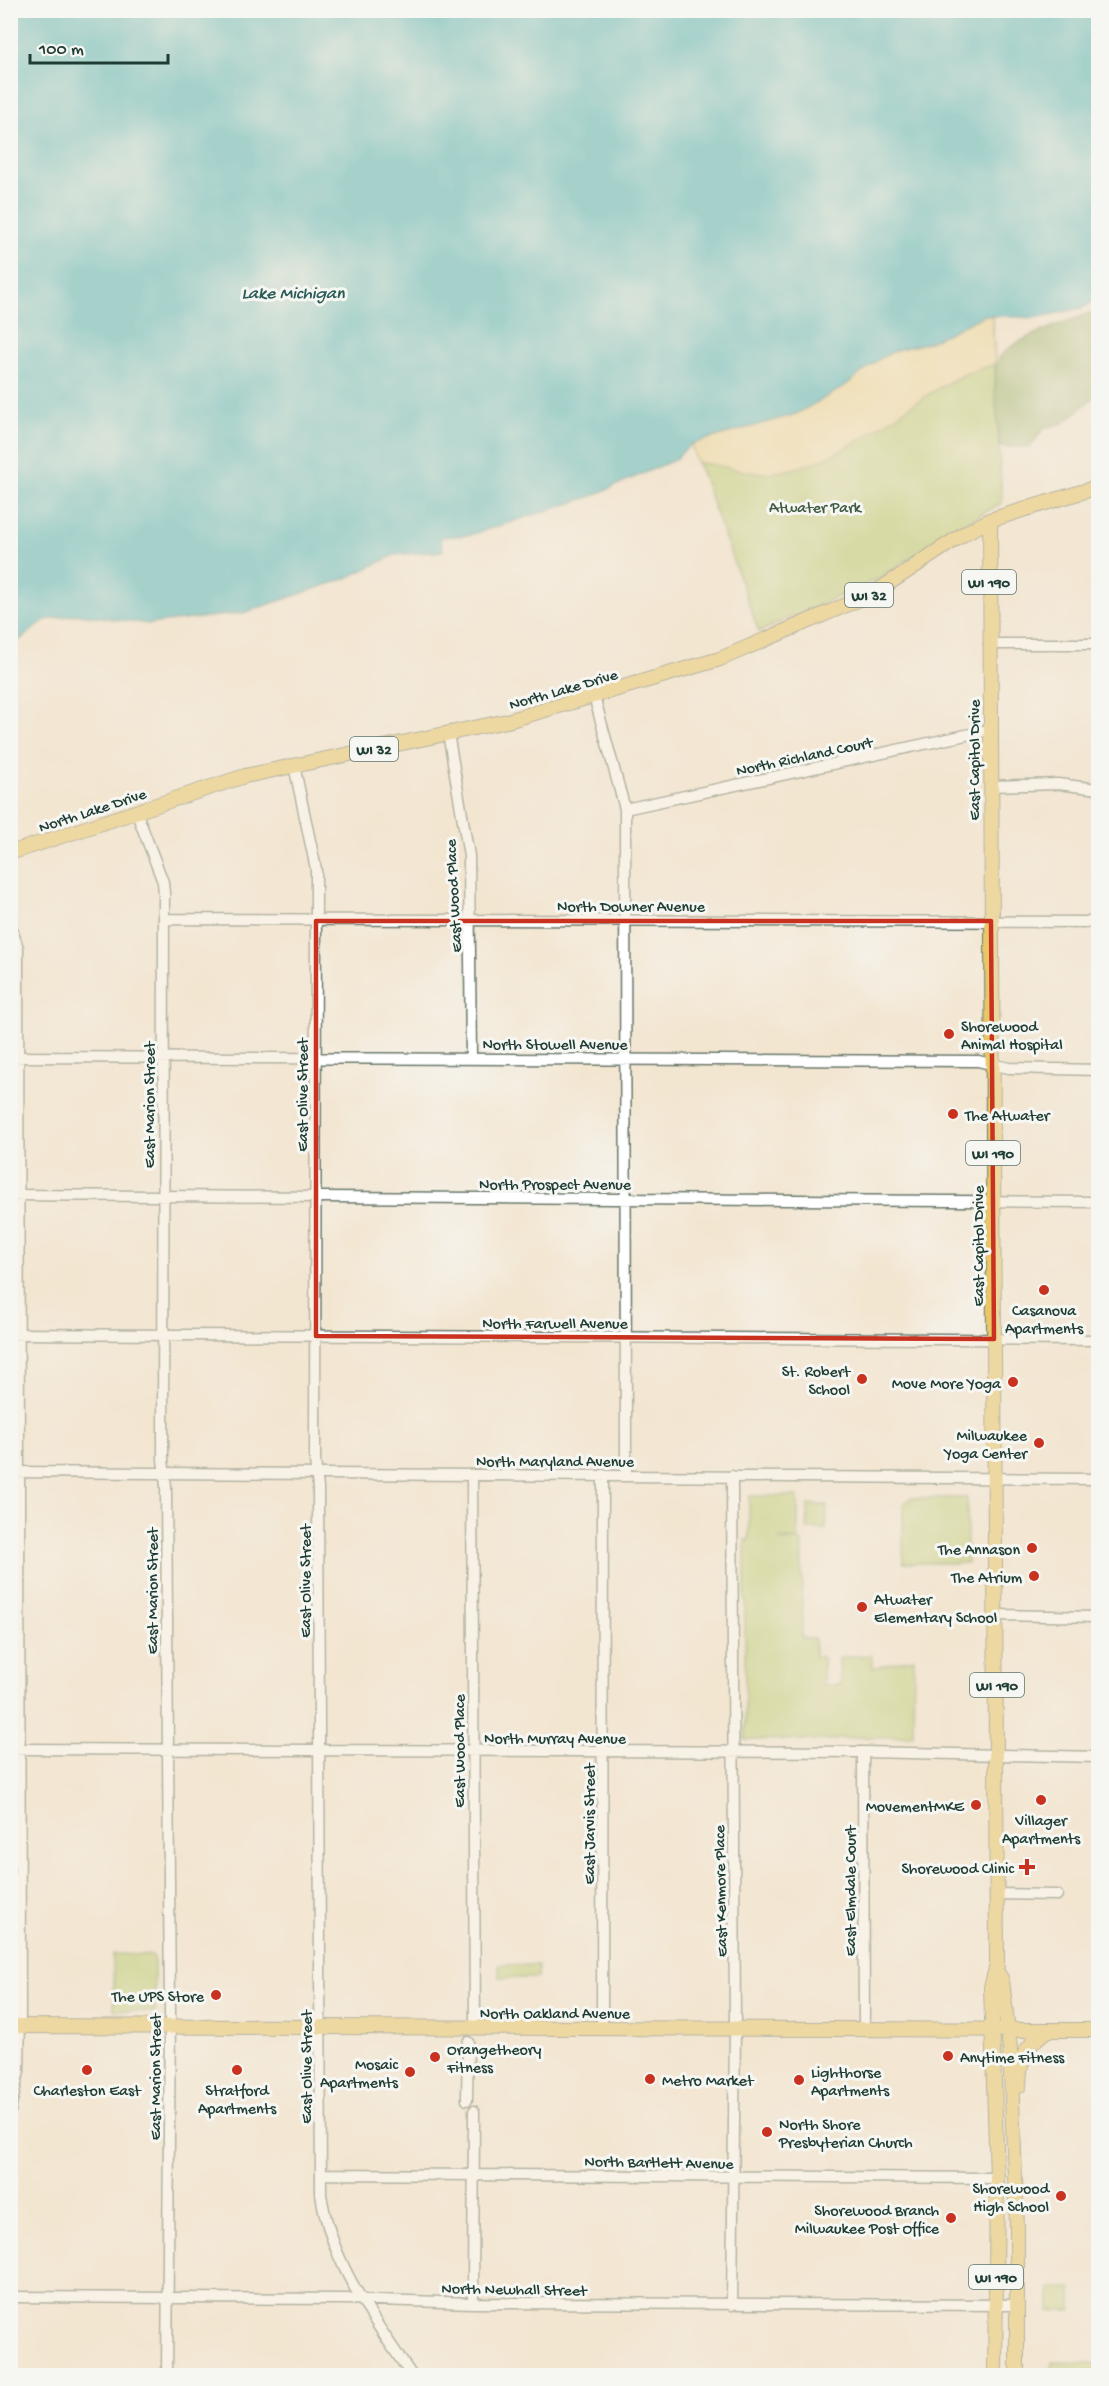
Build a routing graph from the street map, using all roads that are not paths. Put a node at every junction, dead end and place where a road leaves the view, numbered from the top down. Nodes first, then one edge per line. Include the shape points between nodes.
1 (1098, 486) edge
2 (990, 520) junction
3 (989, 644) junction
4 (1098, 644) edge
5 (594, 696) junction
6 (989, 730) junction
7 (448, 734) junction
8 (294, 765) junction
9 (990, 786) junction
10 (1098, 789) edge
11 (625, 809) junction
12 (136, 812) junction
13 (10, 853) edge
14 (164, 919) junction
15 (470, 920) junction
16 (625, 920) junction
17 (316, 921) junction
18 (991, 921) junction
19 (1098, 922) edge
20 (10, 923) edge
21 (14, 1057) edge
22 (163, 1057) junction
23 (316, 1058) junction
24 (471, 1058) junction
25 (625, 1059) junction
26 (992, 1066) junction
27 (1098, 1070) edge
28 (14, 1195) edge
29 (163, 1196) junction
30 (316, 1197) junction
31 (626, 1198) junction
32 (993, 1201) junction
33 (1098, 1202) edge
34 (15, 1334) edge
35 (163, 1336) junction
36 (316, 1336) junction
37 (626, 1337) junction
38 (994, 1339) junction
39 (1098, 1340) edge
40 (15, 1472) edge
41 (164, 1473) junction
42 (316, 1473) junction
43 (472, 1475) junction
44 (603, 1475) junction
45 (626, 1475) junction
46 (732, 1476) junction
47 (995, 1477) junction
48 (1098, 1479) edge
49 (996, 1615) junction
50 (1098, 1617) edge
51 (15, 1622) edge
52 (15, 1749) edge
53 (166, 1750) junction
54 (320, 1751) junction
55 (474, 1752) junction
56 (603, 1752) junction
57 (732, 1752) junction
58 (863, 1752) junction
59 (997, 1754) junction
60 (1098, 1757) edge
61 (15, 1889) edge
62 (996, 1894) junction
63 (1058, 1895) dead end
64 (997, 1972) junction
65 (15, 2026) edge
66 (170, 2026) junction
67 (320, 2027) junction
68 (475, 2028) junction
69 (735, 2028) junction
70 (602, 2029) junction
71 (864, 2030) junction
72 (992, 2030) junction
73 (1009, 2030) junction
74 (1047, 2030) junction
75 (1098, 2031) edge
76 (468, 2042) dead end
77 (467, 2100) dead end
78 (474, 2110) dead end
79 (10, 2111) edge
80 (1014, 2157) junction
81 (321, 2174) junction
82 (474, 2174) junction
83 (734, 2177) junction
84 (997, 2178) junction
85 (1017, 2262) junction
86 (10, 2297) edge
87 (167, 2297) junction
88 (360, 2299) junction
89 (473, 2303) junction
90 (732, 2305) junction
91 (996, 2305) junction
92 (1018, 2305) junction
93 (167, 2376) edge
94 (412, 2376) edge
95 (995, 2376) edge
96 (1017, 2376) edge

1 - 2 main road, North Lake Drive / WI 32
2 - 3 main road, East Capitol Drive / WI 190
2 - 5 main road, North Lake Drive / WI 32 via 884,588 850,604 720,659
3 - 4 street
3 - 6 main road, East Capitol Drive / WI 190
5 - 7 main road, North Lake Drive / WI 32
5 - 11 street
6 - 9 main road, East Capitol Drive / WI 190
6 - 11 street, North Richland Court
7 - 8 main road, North Lake Drive / WI 32
7 - 15 street, East Wood Place via 469,856
8 - 12 main road, North Lake Drive / WI 32 via 245,776
8 - 17 street, East Olive Street via 316,869
9 - 10 street via 1058,784
9 - 18 main road, East Capitol Drive / WI 190
11 - 16 street
12 - 13 main road, North Lake Drive / WI 32
12 - 14 street, East Marion Street via 163,882
14 - 17 street, North Downer Avenue
14 - 22 street, East Marion Street
15 - 16 street, North Downer Avenue
15 - 17 street, North Downer Avenue
15 - 24 street, East Wood Place
16 - 18 street, North Downer Avenue
16 - 25 street
17 - 23 street, East Olive Street
18 - 19 street, North Downer Avenue
18 - 26 main road, East Capitol Drive / WI 190
20 - 21 street via 18,948
21 - 22 street, North Stowell Avenue
21 - 28 street
22 - 23 street, North Stowell Avenue
22 - 29 street, East Marion Street
23 - 24 street, North Stowell Avenue
23 - 30 street, East Olive Street
24 - 25 street, North Stowell Avenue
25 - 26 street, North Stowell Avenue via 978,1061
25 - 31 street
26 - 27 street, North Stowell Avenue
26 - 32 main road, East Capitol Drive / WI 190
28 - 29 street, North Prospect Avenue
28 - 34 street
29 - 30 street, North Prospect Avenue
29 - 35 street, East Marion Street
30 - 31 street, North Prospect Avenue
30 - 36 street, East Olive Street
31 - 32 street, North Prospect Avenue
31 - 37 street
32 - 33 street, North Prospect Avenue
32 - 38 main road, East Capitol Drive / WI 190
34 - 35 street, North Farwell Avenue
34 - 40 street
35 - 36 street, North Farwell Avenue
35 - 41 street, East Marion Street
36 - 37 street, North Farwell Avenue
36 - 42 street, East Olive Street
37 - 38 street, North Farwell Avenue
37 - 45 street
38 - 39 street, North Farwell Avenue
38 - 47 main road, East Capitol Drive / WI 190
40 - 41 street, North Maryland Avenue
40 - 51 street
41 - 42 street, North Maryland Avenue
41 - 53 street, East Marion Street
42 - 43 street, North Maryland Avenue
42 - 54 street, East Olive Street
43 - 44 street, North Maryland Avenue
43 - 55 street, East Wood Place
44 - 45 street, North Maryland Avenue
44 - 56 street, East Jarvis Street
45 - 46 street, North Maryland Avenue
46 - 47 street, North Maryland Avenue
46 - 57 street, East Kenmore Place
47 - 48 street, North Maryland Avenue
47 - 49 main road, East Capitol Drive / WI 190
49 - 50 street
49 - 59 main road, East Capitol Drive / WI 190
51 - 52 street
52 - 53 street, North Murray Avenue
52 - 61 street
53 - 54 street, North Murray Avenue
53 - 66 street, East Marion Street
54 - 55 street, North Murray Avenue
54 - 67 street, East Olive Street
55 - 56 street, North Murray Avenue
55 - 68 street, East Wood Place
56 - 57 street, North Murray Avenue
56 - 70 street, East Jarvis Street
57 - 58 street, North Murray Avenue
57 - 69 street, East Kenmore Place
58 - 59 street, North Murray Avenue
58 - 71 street, East Elmdale Court
59 - 60 street, North Murray Avenue
59 - 62 main road, East Capitol Drive / WI 190
61 - 65 street
62 - 63 street
62 - 64 main road, East Capitol Drive / WI 190
64 - 72 main road, East Capitol Drive / WI 190 via 991,1987
64 - 73 main road, East Capitol Drive / WI 190 via 1002,1980
65 - 66 main road, North Oakland Avenue
65 - 79 street via 19,2071
66 - 67 main road, North Oakland Avenue
66 - 87 street, East Marion Street
67 - 68 main road, North Oakland Avenue
67 - 81 street, East Olive Street
68 - 70 main road, North Oakland Avenue
69 - 70 main road, North Oakland Avenue
69 - 71 main road, North Oakland Avenue
69 - 83 street, East Kenmore Place
71 - 72 main road, North Oakland Avenue
72 - 73 main road, North Oakland Avenue
72 - 84 main road, East Capitol Drive / WI 190
73 - 74 main road, North Oakland Avenue
73 - 80 main road, East Capitol Drive / WI 190
74 - 75 main road, North Oakland Avenue
74 - 80 main road via 1028,2045 1021,2063 1019,2140
76 - 77 street
78 - 82 street
80 - 85 main road, East Capitol Drive / WI 190
81 - 82 street, North Bartlett Avenue
81 - 88 street, East Olive Street via 325,2219 337,2256
82 - 83 street, North Bartlett Avenue
82 - 89 street
83 - 84 street, North Bartlett Avenue
83 - 90 street, East Kenmore Place
84 - 85 main road via 1005,2180 1010,2188 1011,2241
84 - 91 main road, East Capitol Drive / WI 190
85 - 92 main road, East Capitol Drive / WI 190
86 - 87 street, North Newhall Street
87 - 88 street, North Newhall Street
87 - 93 street, East Marion Street
88 - 89 street, North Newhall Street
88 - 94 street, East Olive Street
89 - 90 street, North Newhall Street
90 - 91 street, North Newhall Street
91 - 92 street, North Newhall Street
91 - 95 main road, East Capitol Drive / WI 190
92 - 96 main road, East Capitol Drive / WI 190

